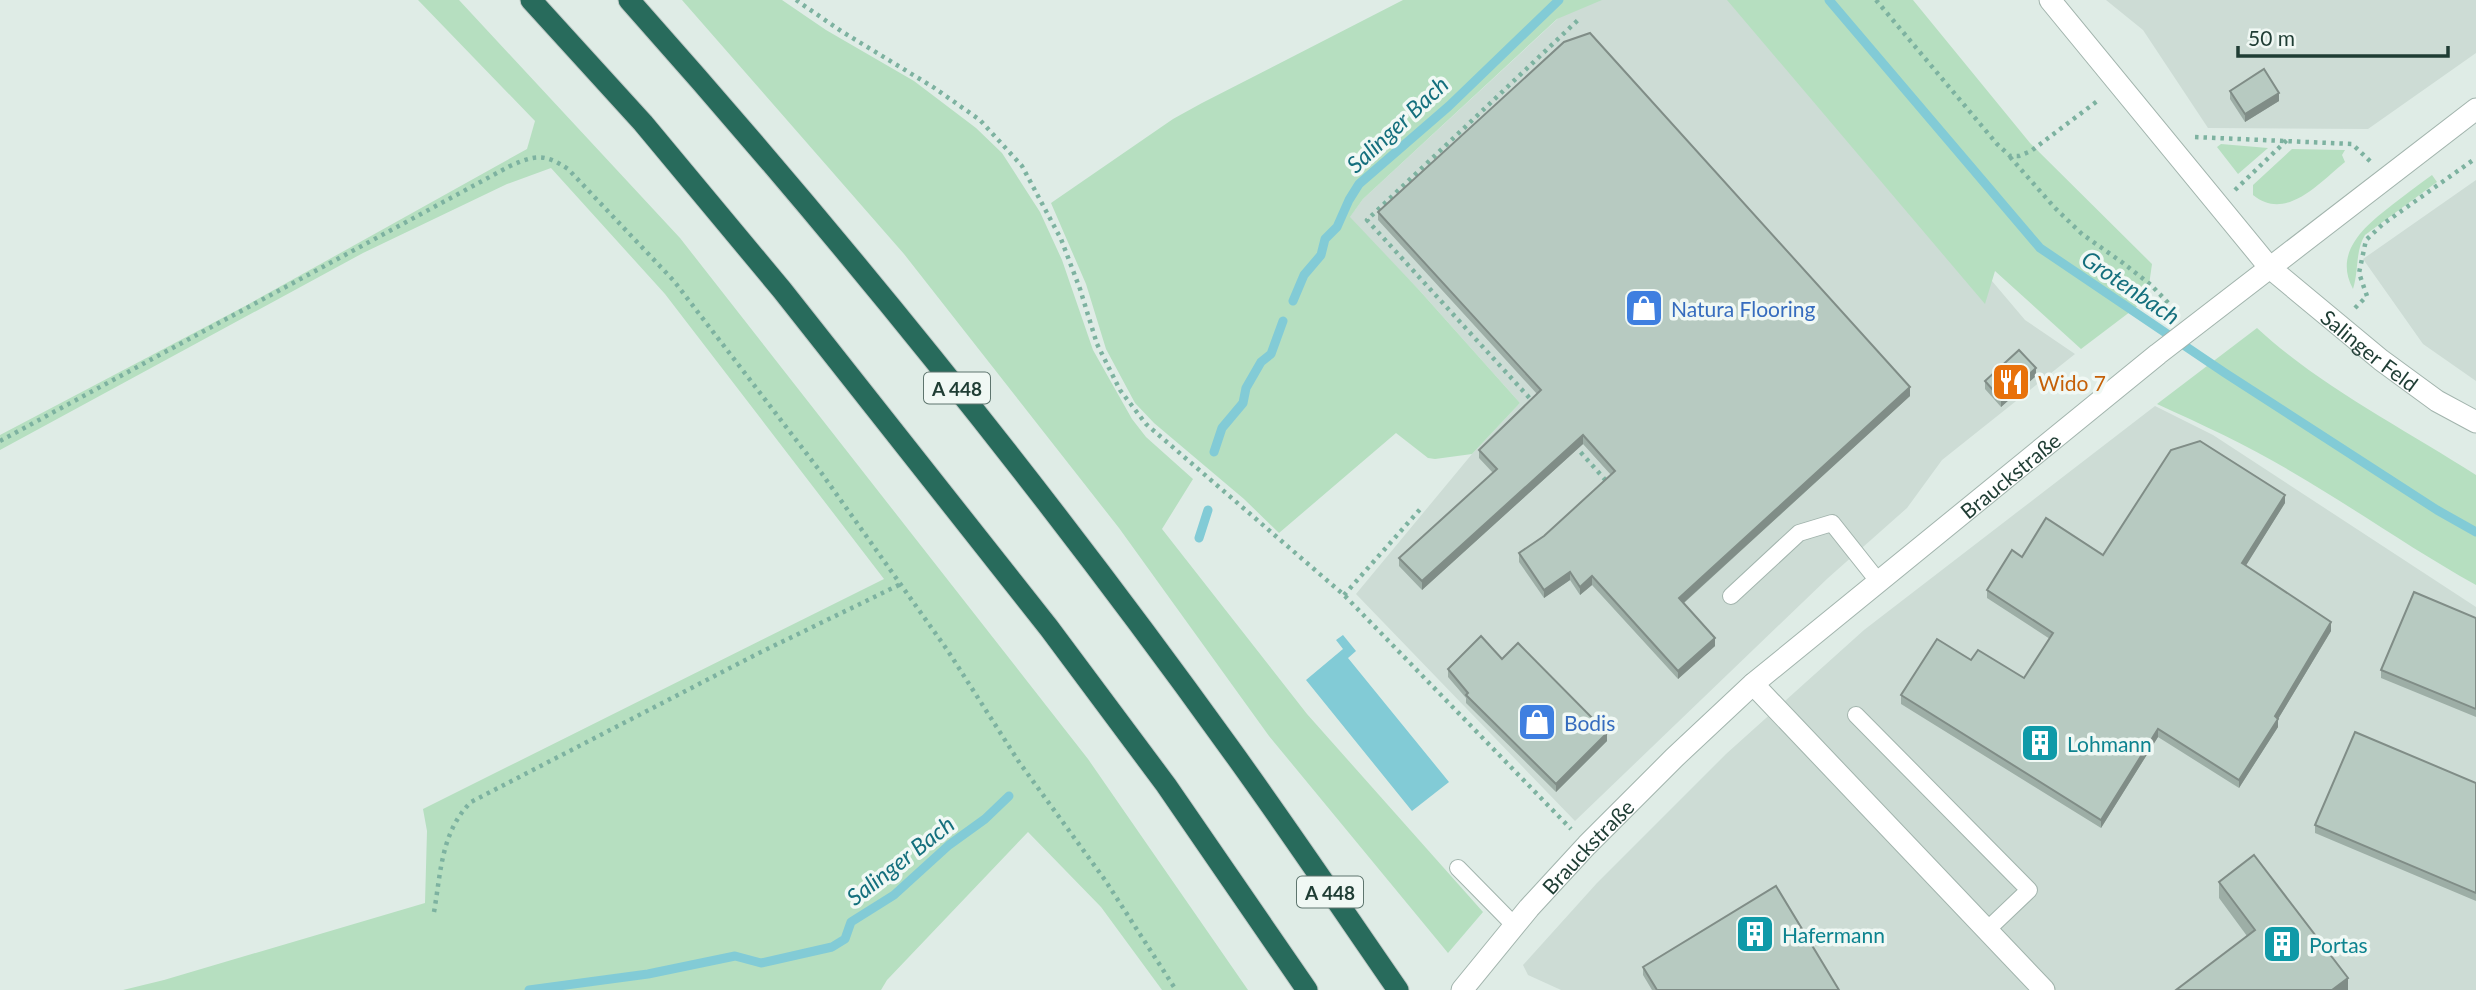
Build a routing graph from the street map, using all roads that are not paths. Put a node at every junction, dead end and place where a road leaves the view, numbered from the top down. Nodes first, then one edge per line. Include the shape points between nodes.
1 (531, 0) edge
2 (629, 0) edge
3 (2050, 0) edge
4 (2476, 108) edge
5 (2270, 268) junction
6 (2476, 422) edge
7 (1878, 581) junction
8 (1731, 596) dead end
9 (1753, 684) junction
10 (1856, 715) dead end
11 (1458, 868) dead end
12 (1515, 926) junction
13 (1987, 930) junction
14 (1307, 990) edge
15 (1398, 990) edge
16 (1462, 990) edge
17 (2044, 990) edge

1 - 14 highway via 643,123 782,290 1041,617 1166,785
2 - 15 highway, A 448 via 843,246 990,429 1229,747
3 - 5 street
4 - 5 street, Brauckstraße
5 - 6 street, Salinger Feld via 2437,401
5 - 7 street, Brauckstraße
7 - 8 lane via 1832,523 1799,533
7 - 9 street, Brauckstraße
9 - 12 street, Brauckstraße via 1587,845
9 - 13 street
10 - 13 lane via 2029,890
11 - 12 lane
12 - 16 street, Brauckstraße
13 - 17 street

